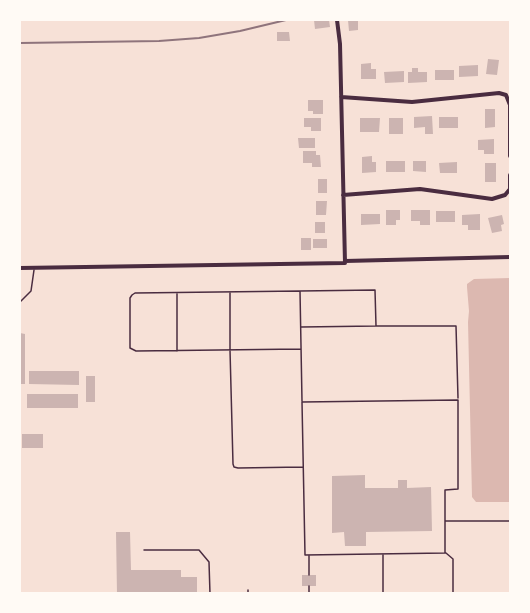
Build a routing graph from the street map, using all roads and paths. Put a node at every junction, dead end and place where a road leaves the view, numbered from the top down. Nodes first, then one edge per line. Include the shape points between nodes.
1 (338, 20) edge
2 (341, 97) junction
3 (510, 156) edge
4 (510, 175) edge
5 (344, 195) junction
6 (510, 257) edge
7 (345, 262) junction
8 (34, 267) junction
9 (20, 268) edge
10 (300, 291) junction
11 (230, 292) junction
12 (177, 293) junction
13 (20, 302) edge
14 (376, 326) junction
15 (301, 327) junction
16 (301, 349) junction
17 (230, 350) junction
18 (177, 351) junction
19 (458, 400) junction
20 (302, 402) junction
21 (303, 467) junction
22 (445, 521) junction
23 (510, 521) edge
24 (144, 550) dead end
25 (445, 553) junction
26 (382, 554) junction
27 (309, 555) junction
28 (309, 575) dead end
29 (309, 586) dead end
30 (210, 594) edge
31 (309, 594) edge
32 (357, 594) edge
33 (362, 594) edge
34 (383, 594) edge
35 (453, 594) edge

1 - 2 street
2 - 3 street via 412,102 506,95 510,105
2 - 5 street
4 - 5 street via 510,189 492,199 420,189
5 - 7 street
6 - 7 street
7 - 8 street
8 - 9 street
8 - 13 lane via 31,291
10 - 11 lane
10 - 14 lane via 375,290
10 - 15 lane
11 - 12 lane
11 - 17 lane
12 - 18 lane
12 - 18 lane via 135,293 130,298 130,348
14 - 15 lane
14 - 19 lane via 456,326
15 - 16 lane
16 - 17 lane
16 - 20 lane
17 - 18 lane
17 - 21 lane via 234,467
19 - 20 lane
19 - 22 lane via 458,489 445,490
20 - 21 lane
21 - 27 lane via 305,555
22 - 23 lane
22 - 25 lane
24 - 30 lane via 198,550 209,562
25 - 26 lane
25 - 35 lane via 453,559
26 - 27 lane
26 - 34 lane
27 - 28 lane
29 - 31 lane
32 - 33 lane

